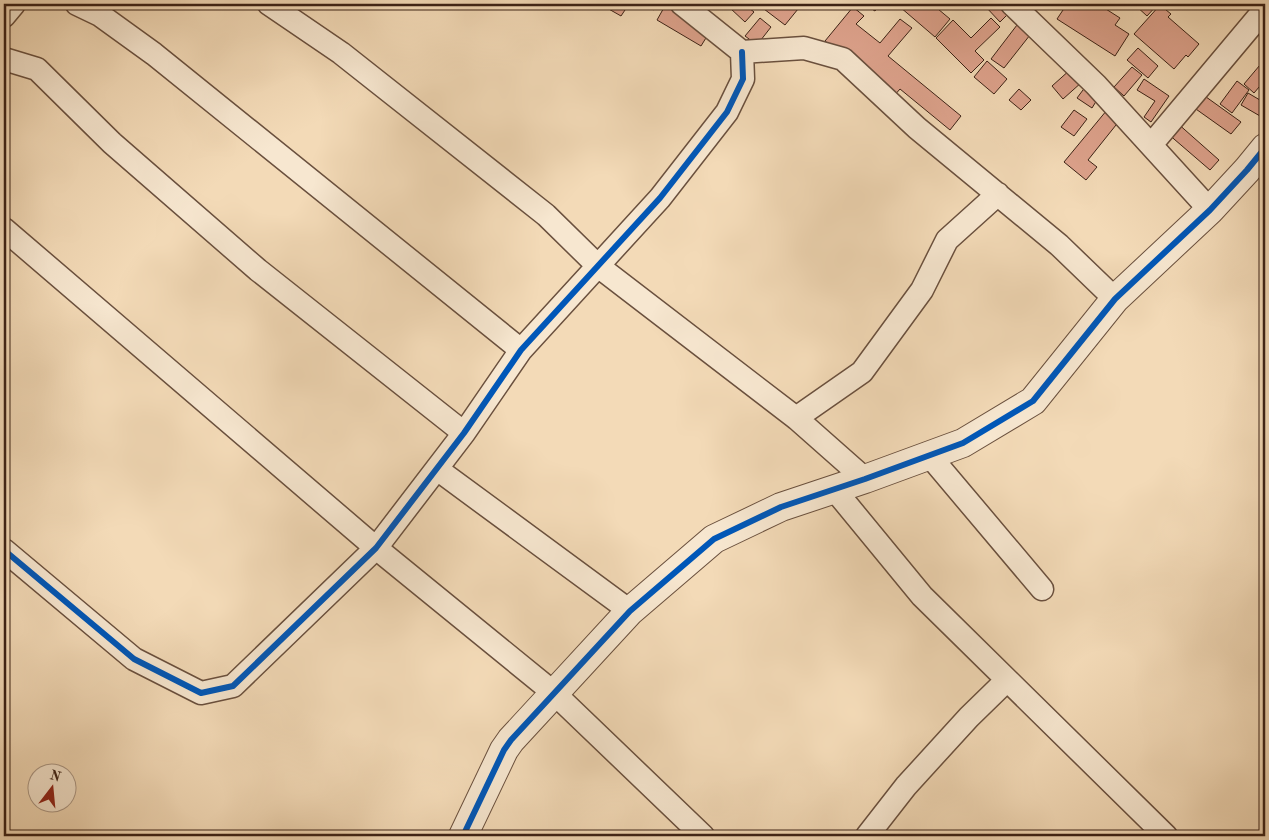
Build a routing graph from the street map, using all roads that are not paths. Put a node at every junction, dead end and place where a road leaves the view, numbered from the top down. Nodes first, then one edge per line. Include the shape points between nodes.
1 (14, 4) edge
2 (77, 4) edge
3 (269, 4) edge
4 (682, 4) edge
5 (1012, 4) edge
6 (1265, 9) edge
7 (4, 16) edge
8 (742, 52) junction
9 (4, 59) edge
10 (1151, 145) junction
11 (1265, 148) edge
12 (998, 194) junction
13 (1210, 210) junction
14 (4, 229) edge
15 (598, 266) junction
16 (1115, 299) junction
17 (521, 350) junction
18 (796, 418) junction
19 (464, 433) junction
20 (929, 455) junction
21 (437, 468) junction
22 (865, 479) junction
23 (834, 489) junction
24 (376, 548) junction
25 (4, 550) edge
26 (1042, 589) dead end
27 (630, 610) junction
28 (1007, 680) junction
29 (554, 693) junction
30 (464, 836) edge
31 (703, 836) edge
32 (867, 836) edge
33 (1166, 836) edge

1 - 7 street
2 - 17 street via 100,15 154,54
3 - 15 street via 341,53 546,215
4 - 8 street
5 - 10 street via 1096,85
6 - 10 street
8 - 12 street via 804,48 844,59 917,128
8 - 15 street via 743,80 728,112 660,198
9 - 19 street via 37,69 112,143 258,270
10 - 13 street
11 - 13 street
12 - 16 street via 1059,245
12 - 18 street via 947,240 922,290 862,372
13 - 16 street
14 - 24 street
15 - 17 street
15 - 18 street
16 - 20 street via 1033,401 963,443
17 - 19 street
18 - 22 street
19 - 21 street
20 - 22 street
20 - 26 street
21 - 24 street
21 - 27 street
22 - 23 street
23 - 27 street via 781,507 714,539
23 - 28 street via 922,596
24 - 25 street via 233,686 201,693 134,659
24 - 29 street
27 - 29 street
28 - 32 street via 906,786
28 - 33 street
29 - 30 street via 511,740
29 - 31 street

